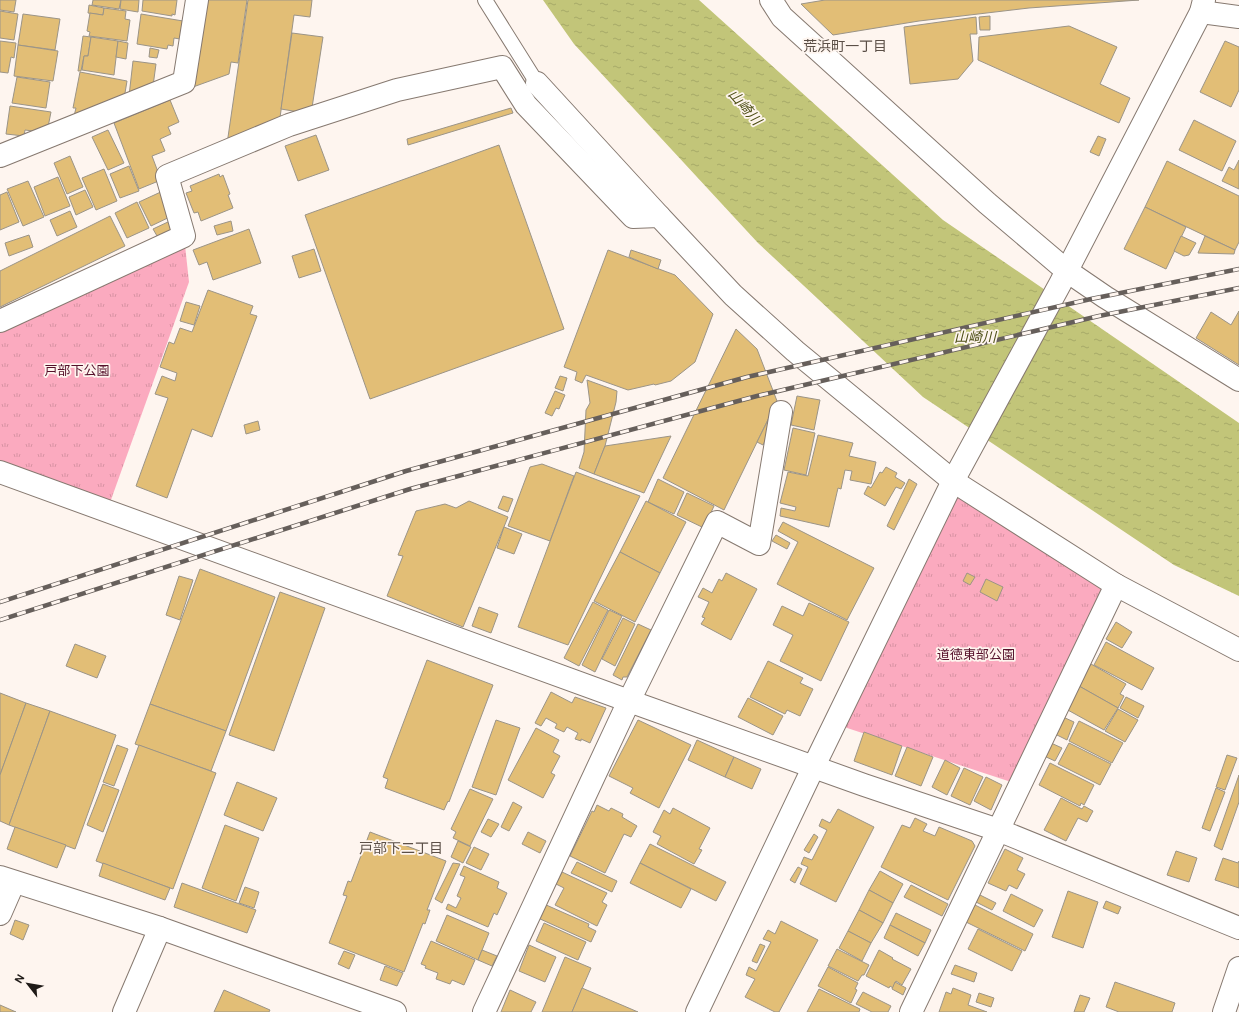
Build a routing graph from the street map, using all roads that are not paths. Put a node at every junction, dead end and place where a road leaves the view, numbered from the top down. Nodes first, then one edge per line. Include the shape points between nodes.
1 (197, 0) edge
2 (485, 0) edge
3 (771, 0) edge
4 (1202, 6) edge
5 (1239, 17) edge
6 (537, 83) joint
7 (0, 156) edge
8 (659, 216) junction
9 (1063, 278) junction
10 (0, 320) edge
11 (1239, 380) edge
12 (781, 412) dead end
13 (0, 472) edge
14 (956, 474) junction
15 (1116, 585) junction
16 (1239, 650) edge
17 (629, 701) junction
18 (814, 766) junction
19 (998, 830) junction
20 (7, 879) edge
21 (0, 914) edge
22 (160, 928) junction
23 (1239, 928) edge
24 (1239, 968) edge
25 (124, 1012) edge
26 (395, 1012) edge
27 (484, 1012) edge
28 (697, 1012) edge
29 (911, 1012) edge
30 (1224, 1012) edge

1 - 7 street via 184,82
2 - 6 lane
3 - 9 street via 782,17 987,203
4 - 5 street
4 - 9 street
6 - 8 street
8 - 10 street via 633,217 526,105 502,67 397,90 289,125 167,176 184,236
8 - 14 street via 733,296 795,351
9 - 11 street via 1105,297
9 - 14 street
12 - 17 street via 759,544 717,522
13 - 17 street
14 - 15 street
14 - 18 street
15 - 16 street
15 - 19 street
17 - 18 street
17 - 27 street
18 - 19 street
18 - 28 street
19 - 23 street
19 - 29 street
20 - 21 street
20 - 22 street
22 - 25 street
22 - 26 street
24 - 30 street

